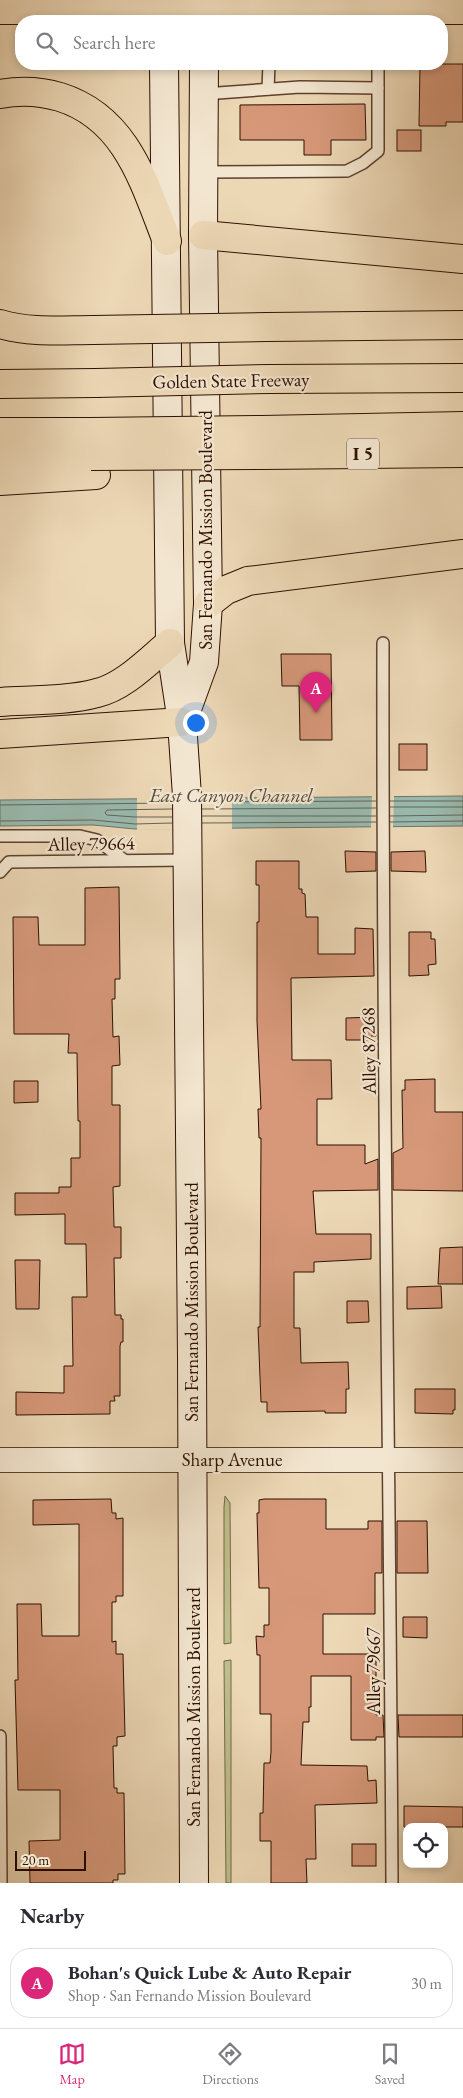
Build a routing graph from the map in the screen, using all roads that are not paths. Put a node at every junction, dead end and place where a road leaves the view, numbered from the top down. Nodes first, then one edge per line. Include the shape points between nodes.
1 (30, 5) edge
2 (0, 10) edge
3 (463, 10) edge
4 (180, 13) edge
5 (240, 15) edge
6 (391, 15) edge
7 (164, 70) edge
8 (204, 70) edge
9 (269, 70) edge
10 (378, 70) edge
11 (378, 88) junction
12 (268, 89) junction
13 (0, 94) edge
14 (204, 94) junction
15 (203, 172) junction
16 (203, 236) junction
17 (167, 241) junction
18 (463, 259) edge
19 (0, 324) edge
20 (463, 325) edge
21 (463, 378) edge
22 (0, 384) edge
23 (463, 426) edge
24 (0, 432) edge
25 (263, 443) junction
26 (463, 453) edge
27 (92, 454) junction
28 (0, 457) edge
29 (0, 480) edge
30 (463, 554) edge
31 (208, 604) junction
32 (170, 643) junction
33 (384, 643) dead end
34 (0, 702) edge
35 (182, 722) junction
36 (0, 734) edge
37 (0, 836) edge
38 (124, 860) junction
39 (186, 860) junction
40 (0, 872) edge
41 (390, 1459) junction
42 (0, 1460) edge
43 (192, 1460) junction
44 (463, 1460) edge
45 (0, 1736) edge
46 (1, 1883) edge
47 (194, 1883) edge
48 (392, 1883) edge

1 - 2 main road
1 - 4 main road
3 - 6 main road
4 - 5 main road
7 - 17 main road, San Fernando Mission Boulevard
8 - 14 main road, San Fernando Mission Boulevard
9 - 12 lane
10 - 11 lane
11 - 12 lane
11 - 15 lane via 378,151 347,171
12 - 14 lane
13 - 17 main road via 46,93 70,100 107,124 138,167
14 - 15 main road, San Fernando Mission Boulevard
15 - 16 main road, San Fernando Mission Boulevard
16 - 18 main road
16 - 31 main road, San Fernando Mission Boulevard
17 - 32 main road, San Fernando Mission Boulevard
19 - 20 main road, bridge via 38,330
21 - 22 main road, Golden State Freeway, bridge
23 - 25 main road
24 - 27 main road
25 - 26 main road, I 5
25 - 27 main road, I 5, bridge
27 - 28 main road, I 5
27 - 29 main road
30 - 31 main road via 248,581 226,590
31 - 35 main road, San Fernando Mission Boulevard via 204,662
32 - 34 main road via 128,678 98,693
32 - 35 main road, San Fernando Mission Boulevard
33 - 41 lane, Alley 87268
35 - 36 main road
35 - 39 main road, San Fernando Mission Boulevard via 187,796
37 - 38 lane via 80,836 97,840
38 - 39 lane, Alley 79664
38 - 40 lane, Alley 79664 via 9,862
39 - 43 main road, San Fernando Mission Boulevard
41 - 43 street, Sharp Avenue
41 - 44 street, Sharp Avenue
41 - 48 lane, Alley 79667
42 - 43 street, Sharp Avenue
43 - 47 main road, San Fernando Mission Boulevard
45 - 46 lane

